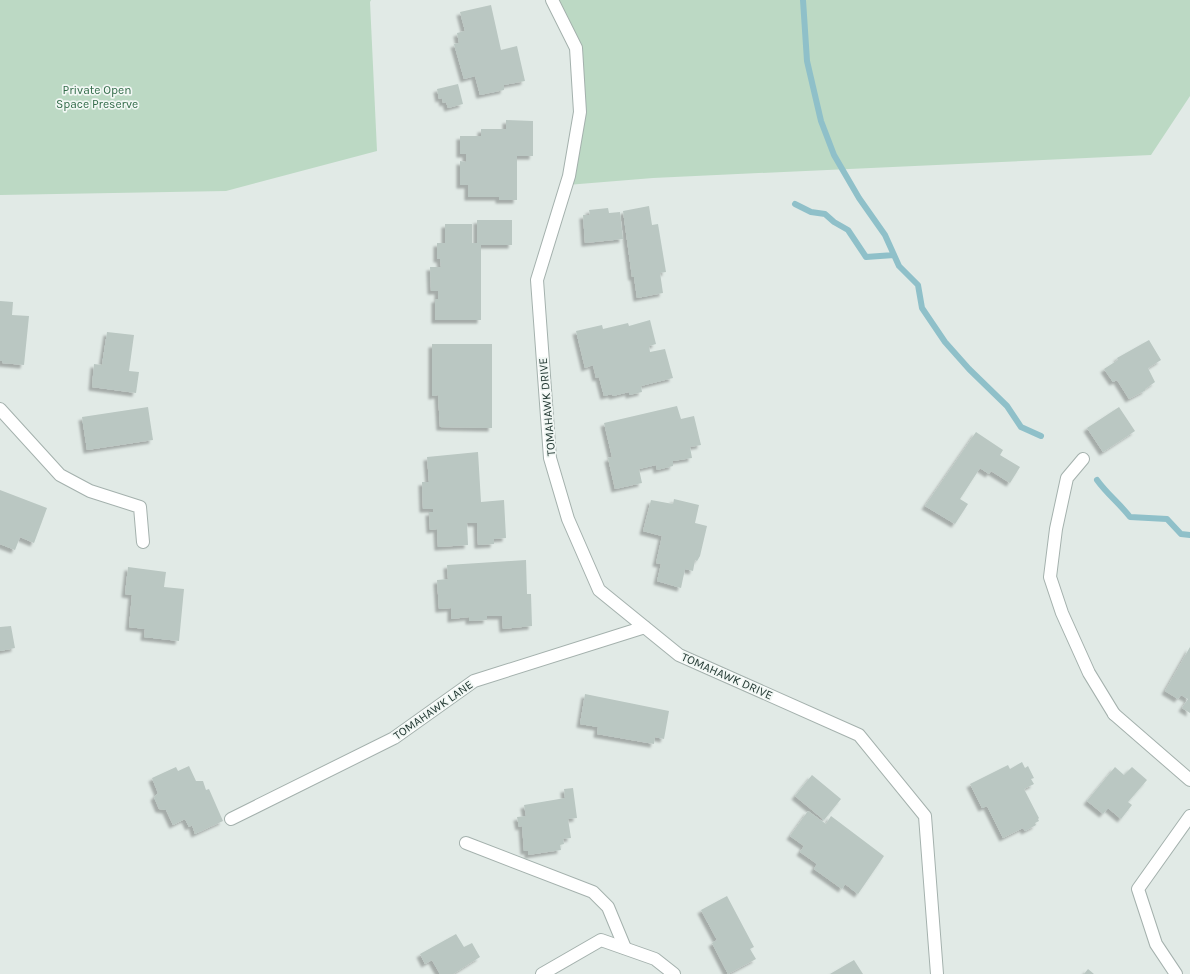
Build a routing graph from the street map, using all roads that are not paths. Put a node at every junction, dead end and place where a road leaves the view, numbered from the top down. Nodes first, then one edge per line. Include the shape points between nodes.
1 (552, 0) edge
2 (0, 409) edge
3 (1083, 459) dead end
4 (143, 542) dead end
5 (645, 628) junction
6 (1190, 780) edge
7 (1190, 816) edge
8 (232, 819) dead end
9 (466, 843) dead end
10 (625, 948) junction
11 (542, 974) edge
12 (674, 974) edge
13 (937, 974) edge
14 (1176, 974) edge

1 - 5 street, TOMAHAWK DRIVE via 576,48 580,112 569,176 537,280 550,458 568,519 599,590
2 - 4 street via 60,475 90,491 140,506
3 - 6 street via 1067,478 1056,529 1050,577 1062,613 1088,673 1114,714
5 - 8 street, TOMAHAWK LANE via 474,681 394,738
5 - 13 street, TOMAHAWK DRIVE via 679,655 859,735 925,816
7 - 14 street via 1138,889 1156,944
9 - 10 street via 593,892 608,907
10 - 11 street via 601,940
10 - 12 street via 655,959

